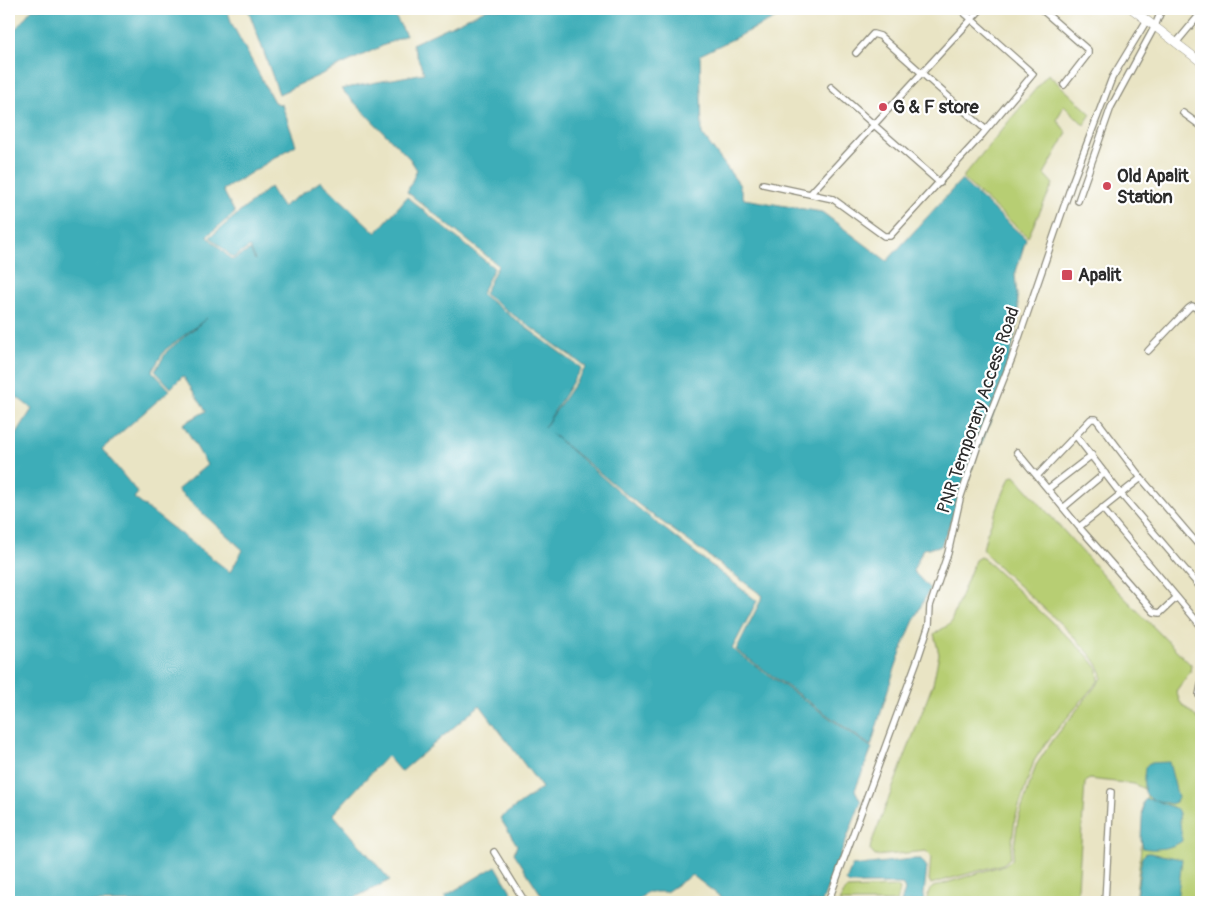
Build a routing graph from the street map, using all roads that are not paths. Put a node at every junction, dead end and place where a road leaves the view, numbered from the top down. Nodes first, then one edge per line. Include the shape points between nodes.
1 (960, 9) edge
2 (980, 9) edge
3 (1042, 9) edge
4 (1132, 9) edge
5 (1162, 9) edge
6 (1201, 13) edge
7 (972, 19) junction
8 (1147, 20) junction
9 (1155, 26) junction
10 (1176, 43) junction
11 (856, 53) dead end
12 (1201, 62) edge
13 (922, 74) junction
14 (1064, 85) dead end
15 (831, 87) dead end
16 (1183, 113) dead end
17 (875, 125) junction
18 (1201, 126) edge
19 (986, 130) junction
20 (940, 183) junction
21 (763, 184) dead end
22 (810, 194) junction
23 (1078, 201) dead end
24 (1201, 310) edge
25 (1148, 351) dead end
26 (1076, 436) junction
27 (1017, 452) dead end
28 (1092, 455) junction
29 (1105, 473) junction
30 (1037, 476) junction
31 (1141, 478) junction
32 (1049, 488) junction
33 (1120, 494) junction
34 (1063, 508) junction
35 (1102, 508) junction
36 (1079, 527) junction
37 (1201, 548) edge
38 (1201, 588) edge
39 (1176, 598) junction
40 (1201, 626) edge
41 (1201, 685) edge
42 (1199, 695) dead end
43 (1111, 792) dead end
44 (494, 852) dead end
45 (524, 902) edge
46 (828, 902) edge
47 (1105, 902) edge

1 - 7 street
2 - 7 street
3 - 14 street via 1088,50
4 - 8 main road
5 - 9 street
6 - 10 street
7 - 13 street
7 - 19 street via 1033,74
8 - 9 main road
8 - 46 street, PNR Temporary Access Road via 1112,78 1072,183 960,499 918,658
9 - 10 main road
9 - 23 street via 1111,107
10 - 12 main road
11 - 13 street via 876,33
13 - 17 street
13 - 19 street
15 - 17 street
16 - 18 street
17 - 20 street
17 - 22 street
19 - 20 street
20 - 22 street via 887,238 833,199
21 - 22 street
24 - 25 street via 1189,308
26 - 28 street
26 - 30 street
26 - 31 street via 1090,420 1096,419
27 - 30 street
28 - 29 street
28 - 32 street
29 - 33 street
29 - 34 street
30 - 32 street
31 - 33 street
31 - 37 street
32 - 34 street
33 - 35 street
33 - 38 street
34 - 36 street
35 - 36 street
35 - 39 street
36 - 39 street via 1154,612 1160,613
39 - 40 street
41 - 42 street
43 - 47 street
44 - 45 street

